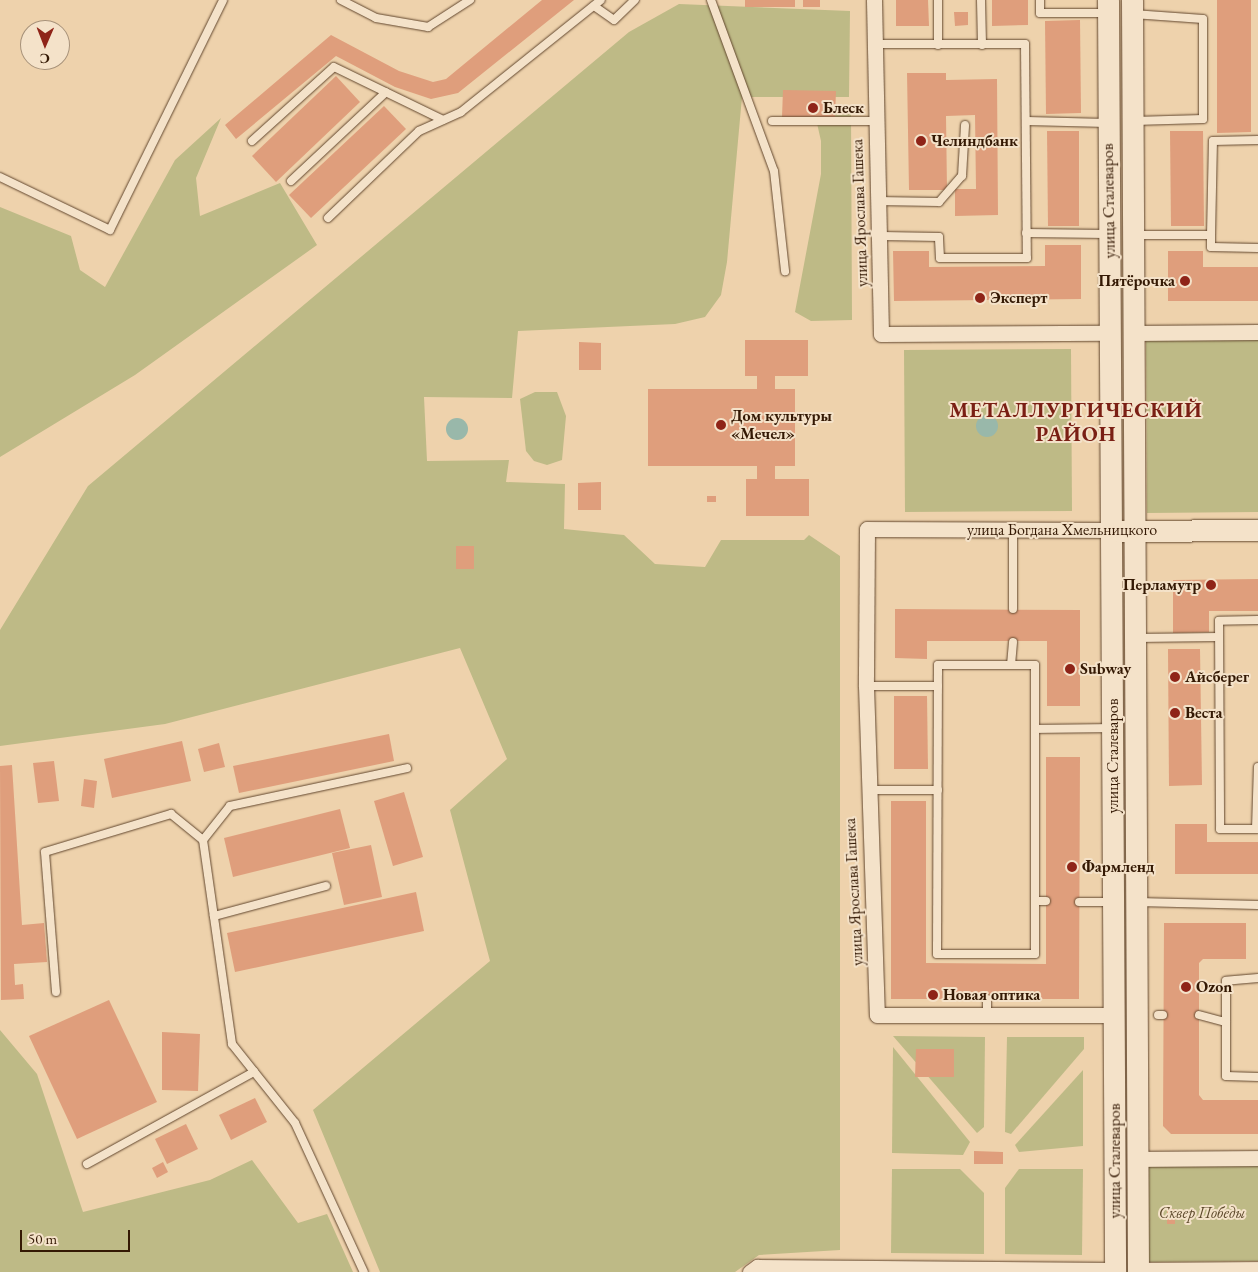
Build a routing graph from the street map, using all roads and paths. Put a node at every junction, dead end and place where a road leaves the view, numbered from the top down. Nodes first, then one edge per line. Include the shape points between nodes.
1 (222, 0) edge
2 (341, 0) edge
3 (470, 0) edge
4 (635, 0) edge
5 (711, 0) edge
6 (874, 0) edge
7 (938, 0) edge
8 (981, 0) edge
9 (1040, 0) edge
10 (597, 3) edge
11 (1108, 7) edge
12 (1132, 7) edge
13 (874, 44) junction
14 (938, 44) junction
15 (982, 45) junction
16 (386, 92) junction
17 (443, 120) junction
18 (772, 121) dead end
19 (875, 121) junction
20 (1026, 121) junction
21 (1132, 122) junction
22 (1109, 123) junction
23 (965, 125) dead end
24 (1258, 140) edge
25 (252, 142) dead end
26 (0, 177) edge
27 (291, 181) dead end
28 (875, 201) junction
29 (328, 218) dead end
30 (1026, 233) junction
31 (1110, 234) junction
32 (1133, 234) junction
33 (1211, 235) junction
34 (882, 236) junction
35 (1258, 248) edge
36 (785, 271) dead end
37 (1258, 332) edge
38 (1110, 333) junction
39 (1133, 333) junction
40 (867, 529) joint
41 (1013, 530) junction
42 (1112, 530) junction
43 (1258, 530) edge
44 (1134, 531) junction
45 (1013, 609) dead end
46 (1258, 620) edge
47 (1220, 637) junction
48 (1134, 638) junction
49 (1013, 642) dead end
50 (1011, 665) junction
51 (866, 686) junction
52 (938, 686) junction
53 (1035, 728) junction
54 (1113, 728) junction
55 (1258, 767) edge
56 (407, 768) dead end
57 (867, 790) junction
58 (938, 790) junction
59 (204, 840) junction
60 (326, 886) dead end
61 (1035, 901) junction
62 (1046, 901) dead end
63 (1080, 902) dead end
64 (1114, 902) junction
65 (1136, 902) junction
66 (1258, 905) edge
67 (214, 916) junction
68 (986, 954) junction
69 (987, 964) dead end
70 (1258, 978) edge
71 (56, 992) dead end
72 (987, 999) dead end
73 (987, 1015) junction
74 (1114, 1015) junction
75 (1199, 1015) dead end
76 (1226, 1022) junction
77 (254, 1072) junction
78 (1258, 1077) edge
79 (1258, 1158) edge
80 (1137, 1159) junction
81 (87, 1164) dead end
82 (1258, 1269) edge
83 (1115, 1271) edge
84 (1138, 1271) edge
85 (1215, 1271) edge
86 (364, 1272) edge
87 (750, 1272) edge

1 - 26 lane via 110,230
2 - 3 lane via 376,18 428,27
4 - 10 lane via 614,20
5 - 36 lane via 774,171
6 - 13 street, улица Ярослава Гашека
7 - 14 lane
8 - 15 lane
9 - 11 lane via 1040,13
10 - 17 lane via 461,112
11 - 22 main road, улица Сталеваров
12 - 21 main road, улица Сталеваров
12 - 21 lane via 1203,19 1202,119
13 - 14 lane
13 - 19 street, улица Ярослава Гашека
14 - 15 lane
15 - 20 lane via 1025,44
16 - 17 lane
16 - 25 lane via 334,67
16 - 27 lane
17 - 29 lane via 419,131
18 - 19 lane
19 - 28 street, улица Ярослава Гашека
20 - 22 lane
20 - 30 lane
21 - 32 main road, улица Сталеваров
22 - 31 main road, улица Сталеваров
23 - 28 lane via 962,176 939,202
24 - 33 lane via 1213,141
28 - 34 street, улица Ярослава Гашека
30 - 31 lane
30 - 34 lane via 1026,258 940,258 939,237
31 - 38 main road, улица Сталеваров
32 - 33 lane
32 - 39 main road, улица Сталеваров
33 - 35 lane via 1211,248
34 - 38 street, улица Ярослава Гашека via 881,334
37 - 39 street
38 - 39 main road
38 - 42 main road, улица Сталеваров
39 - 44 main road, улица Сталеваров
40 - 41 street, улица Богдана Хмельницкого
40 - 51 street, улица Ярослава Гашека
41 - 42 street, улица Богдана Хмельницкого
41 - 45 lane
42 - 44 main road, улица Богдана Хмельницкого
42 - 54 main road, улица Сталеваров
43 - 44 main road, улица Богдана Хмельницкого
44 - 48 main road, улица Сталеваров
46 - 47 lane via 1219,621
47 - 48 lane
47 - 55 lane via 1220,829 1256,829
48 - 65 main road, улица Сталеваров
49 - 50 lane
50 - 52 lane via 938,665
50 - 53 lane via 1035,665
51 - 52 lane
51 - 57 street, улица Ярослава Гашека
52 - 58 lane
53 - 54 lane
53 - 61 lane
54 - 64 main road, улица Сталеваров
56 - 59 lane via 230,806
57 - 58 lane
57 - 73 street, улица Ярослава Гашека via 877,1015
58 - 68 lane via 938,954
59 - 67 lane
59 - 71 lane via 171,814 45,852
60 - 67 lane
61 - 62 lane
61 - 68 lane via 1035,954
63 - 64 lane
64 - 74 main road, улица Сталеваров
65 - 66 lane
65 - 80 main road, улица Сталеваров
67 - 77 lane via 232,1044
68 - 69 lane
70 - 76 lane via 1227,979
72 - 73 lane
73 - 74 street, улица Ярослава Гашека
74 - 83 main road, улица Сталеваров
75 - 76 lane
76 - 78 lane via 1226,1076
77 - 81 lane
77 - 86 lane via 295,1122
79 - 80 street
80 - 84 main road, улица Сталеваров
82 - 85 street
83 - 84 main road
83 - 87 street via 757,1267
84 - 85 street

